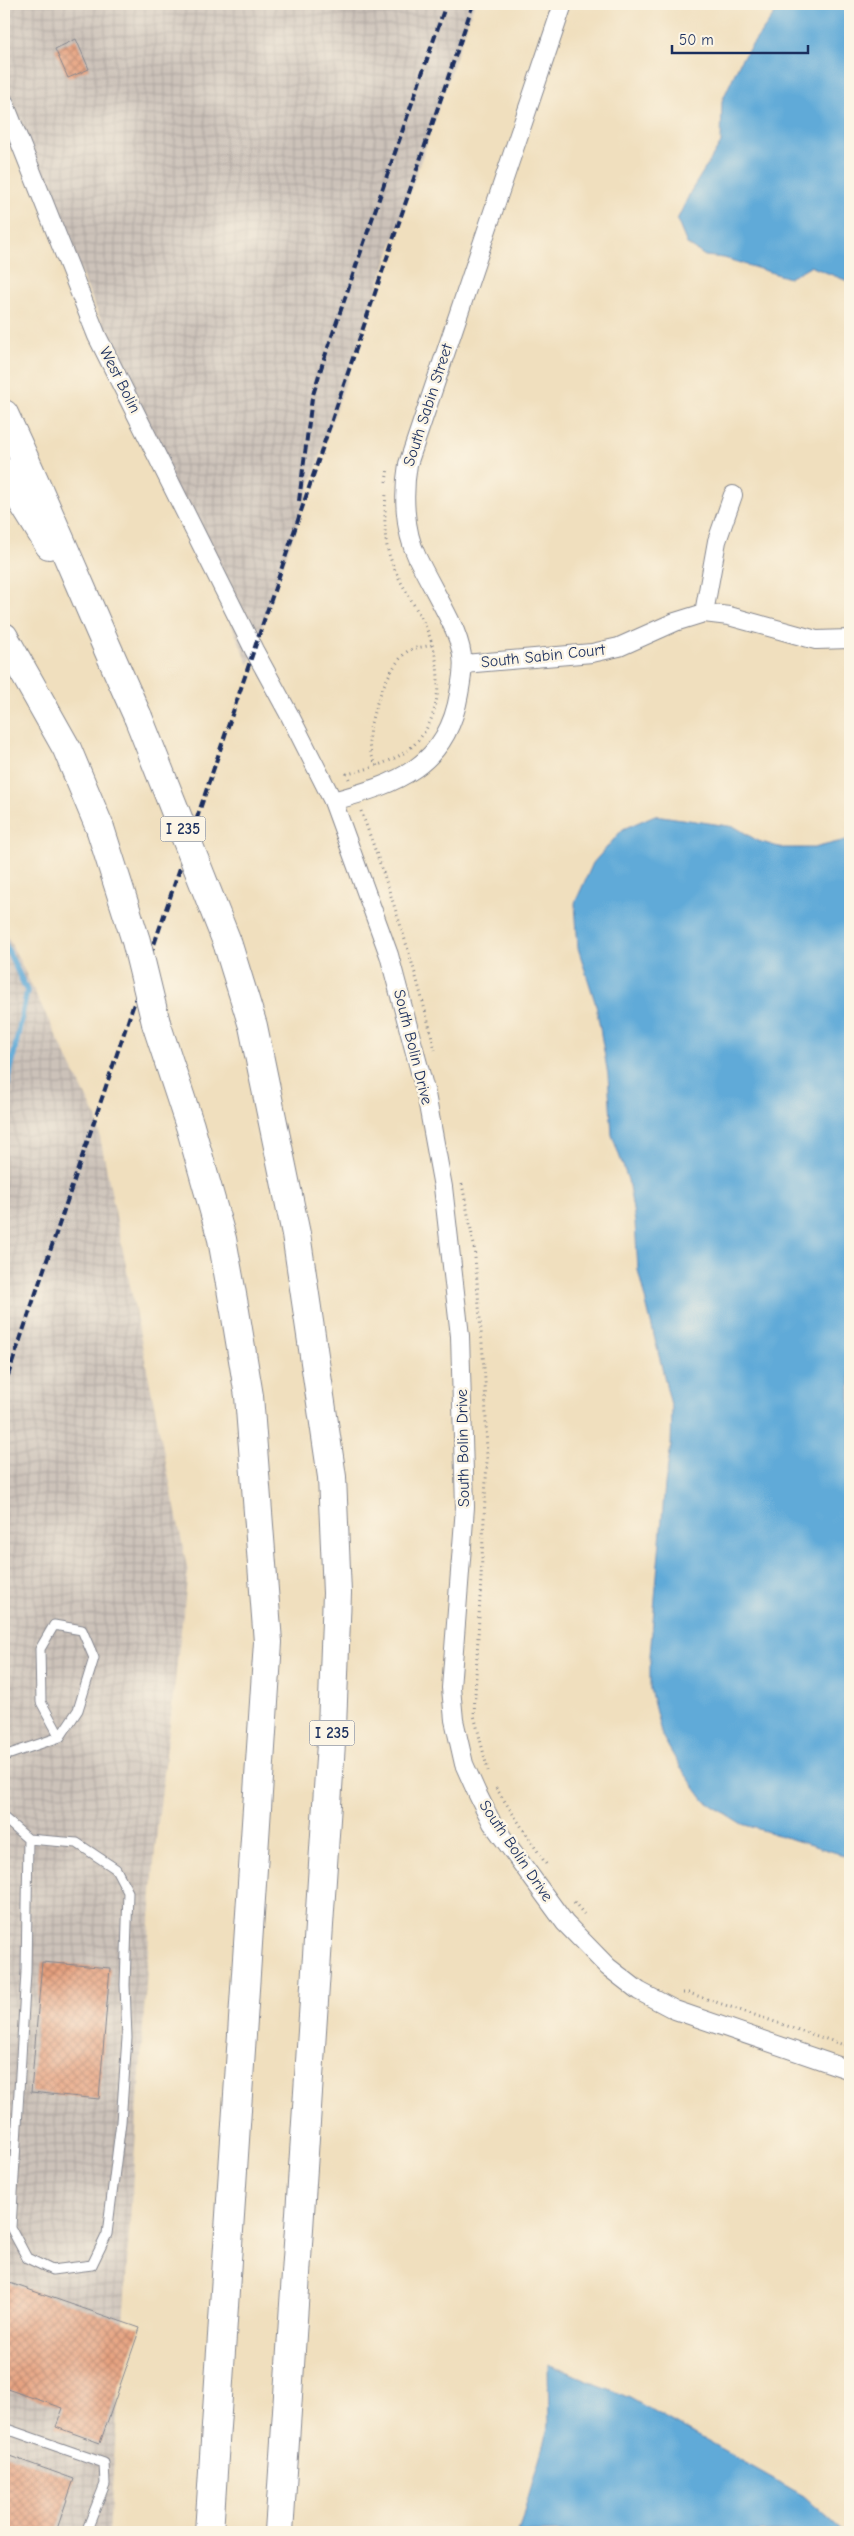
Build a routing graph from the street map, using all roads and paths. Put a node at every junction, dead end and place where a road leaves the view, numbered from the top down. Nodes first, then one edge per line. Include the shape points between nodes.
1 (563, 4) edge
2 (4, 102) edge
3 (4, 414) edge
4 (390, 463) dead end
5 (4, 472) edge
6 (733, 495) dead end
7 (88, 608) junction
8 (704, 613) junction
9 (850, 639) edge
10 (6, 644) edge
11 (432, 645) junction
12 (254, 650) joint
13 (464, 664) junction
14 (376, 766) junction
15 (355, 795) junction
16 (333, 801) junction
17 (436, 1058) dead end
18 (462, 1181) dead end
19 (60, 1738) junction
20 (4, 1756) edge
21 (490, 1778) dead end
22 (495, 1786) dead end
23 (4, 1818) edge
24 (28, 1839) junction
25 (548, 1867) dead end
26 (568, 1895) dead end
27 (588, 1920) dead end
28 (681, 1994) dead end
29 (850, 2047) edge
30 (850, 2070) edge
31 (8, 2187) edge
32 (4, 2428) edge
33 (86, 2532) edge
34 (209, 2532) edge
35 (279, 2532) edge

1 - 13 street, South Sabin Street via 408,464 404,486 405,511 415,555 456,632
2 - 12 street, West Bolin via 97,336
3 - 7 highway via 46,502
4 - 11 path via 385,516 388,552
5 - 7 highway, I 235
6 - 8 street via 717,541
7 - 35 highway, I 235, bridge via 138,717 227,942 253,1026 301,1261 332,1477 337,1593 332,1728
8 - 9 street, South Sabin Court via 729,616 816,640
8 - 13 street, South Sabin Court via 619,647 592,653
10 - 34 highway, bridge via 67,749 100,828 222,1239 250,1405 268,1642
11 - 14 path via 439,685 429,724 418,740 399,756
11 - 14 path via 409,650 398,660 374,707 368,738
12 - 16 street, South Bolin Drive
13 - 15 street, South Sabin Street via 451,727 432,756 397,780
14 - 15 path via 347,774
15 - 16 street, South Sabin Street
15 - 17 path via 384,874 422,996
16 - 30 street, South Bolin Drive via 388,954 426,1094 443,1187 460,1336 465,1507 451,1688 454,1720 468,1771 492,1823 565,1923 608,1967 639,1991 675,2010
18 - 21 path via 474,1245 488,1460 474,1715
19 - 19 lane via 78,1710 94,1658 82,1630 54,1624 40,1649 41,1702
19 - 20 lane
22 - 25 path
23 - 24 lane
24 - 31 lane via 26,1972
24 - 31 lane via 77,1843 116,1869 128,1892 127,2038 121,2122 107,2234 92,2265 52,2270 27,2258 11,2228
26 - 27 path
28 - 29 path via 689,1993
32 - 33 lane via 104,2463 105,2484

